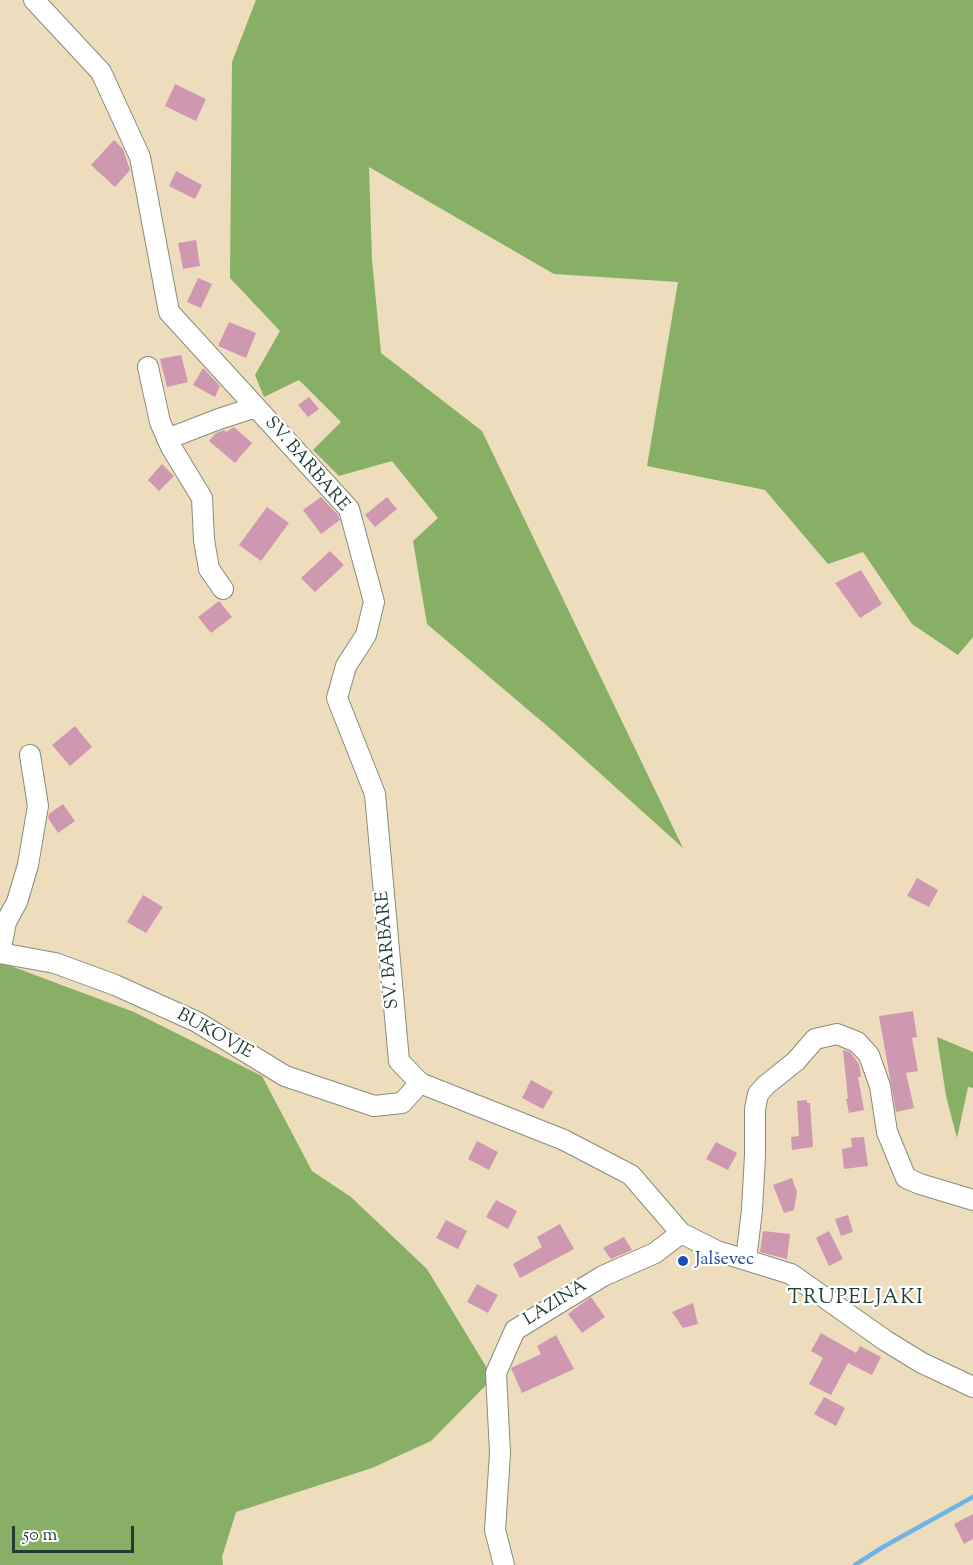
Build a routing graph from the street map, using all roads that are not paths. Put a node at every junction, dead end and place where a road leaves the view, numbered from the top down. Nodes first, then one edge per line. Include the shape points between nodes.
1 (34, 0) edge
2 (148, 367) dead end
3 (256, 407) junction
4 (168, 439) junction
5 (223, 589) dead end
6 (30, 755) dead end
7 (0, 953) edge
8 (420, 1083) junction
9 (973, 1200) edge
10 (681, 1233) junction
11 (746, 1260) junction
12 (973, 1387) edge
13 (504, 1565) edge

1 - 3 street, SV. BARBARE via 101,72 140,158 169,312
2 - 4 street via 160,422
3 - 4 street
3 - 8 street, SV. BARBARE via 349,509 374,602 366,635 346,666 337,698 375,794 399,1061
4 - 5 street via 202,498 209,569
6 - 7 street via 38,806 28,866 6,922
7 - 8 street, BUKOVJE via 55,963 115,984 197,1022 285,1076 374,1106 402,1102
8 - 10 street via 564,1140 631,1175
9 - 11 street via 906,1178 886,1132 880,1086 869,1055 857,1042 837,1034 815,1039 758,1094
10 - 11 street
10 - 13 street, LAZINA via 655,1253 603,1276 515,1330 496,1372 500,1453 495,1530
11 - 12 street via 791,1274 886,1341

